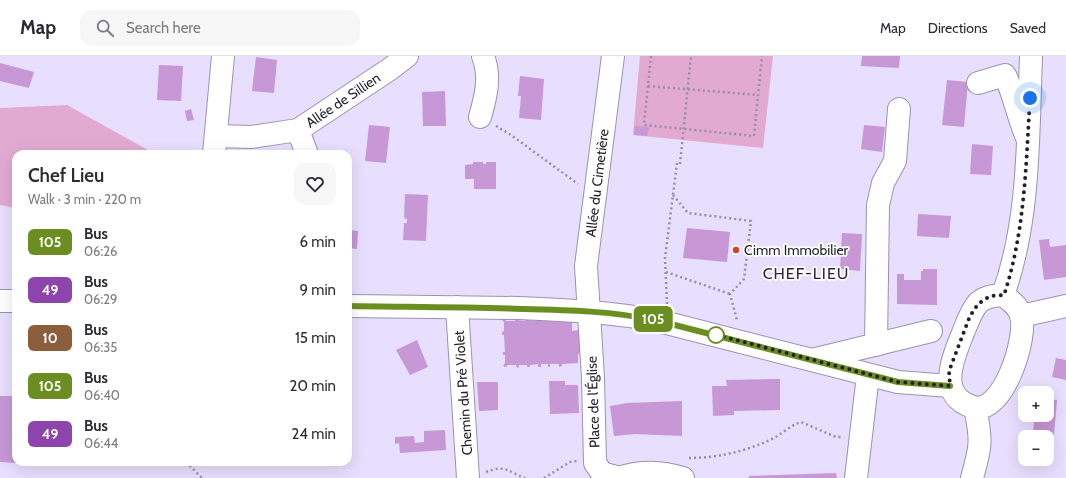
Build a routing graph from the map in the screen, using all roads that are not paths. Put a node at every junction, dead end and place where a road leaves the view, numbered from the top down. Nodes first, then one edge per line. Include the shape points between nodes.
1 (223, 56) edge
2 (407, 56) edge
3 (484, 56) edge
4 (613, 56) edge
5 (1031, 56) edge
6 (978, 83) dead end
7 (899, 109) dead end
8 (480, 117) road end
9 (298, 130) junction
10 (1028, 140) junction
11 (215, 145) edge
12 (306, 150) edge
13 (1004, 295) junction
14 (0, 301) edge
15 (12, 301) edge
16 (352, 306) edge
17 (1066, 306) edge
18 (457, 307) junction
19 (589, 310) junction
20 (1021, 316) junction
21 (931, 331) dead end
22 (876, 345) junction
23 (812, 360) junction
24 (868, 375) junction
25 (950, 386) junction
26 (975, 408) junction
27 (682, 468) edge
28 (475, 475) edge
29 (620, 478) edge
30 (856, 478) edge
31 (972, 478) edge

1 - 11 main road
2 - 9 main road, Allée de Sillien
3 - 8 main road via 488,92
4 - 19 main road, Allée du Cimetière via 586,266
5 - 10 main road
6 - 10 main road via 1005,75 1014,96 1018,118
7 - 22 main road via 895,161 883,183 878,206
9 - 11 main road, Allée de Sillien
9 - 12 main road, Allée de Sillien
10 - 13 main road via 1018,248
13 - 20 main road via 1016,304
13 - 25 main road via 990,296 978,304 970,316 949,371
14 - 15 main road
16 - 18 main road
17 - 20 main road
18 - 19 main road
18 - 28 main road, Chemin du Pré Violet
19 - 23 main road via 668,323
19 - 29 main road, Place de l'Église via 596,463 602,473
20 - 26 main road via 1022,332 1007,381 999,397 989,405
21 - 22 main road
22 - 23 main road
23 - 24 main road
24 - 25 main road via 898,382
24 - 30 main road
25 - 26 main road via 960,401
26 - 31 main road via 981,434 980,451
27 - 29 main road via 636,473

